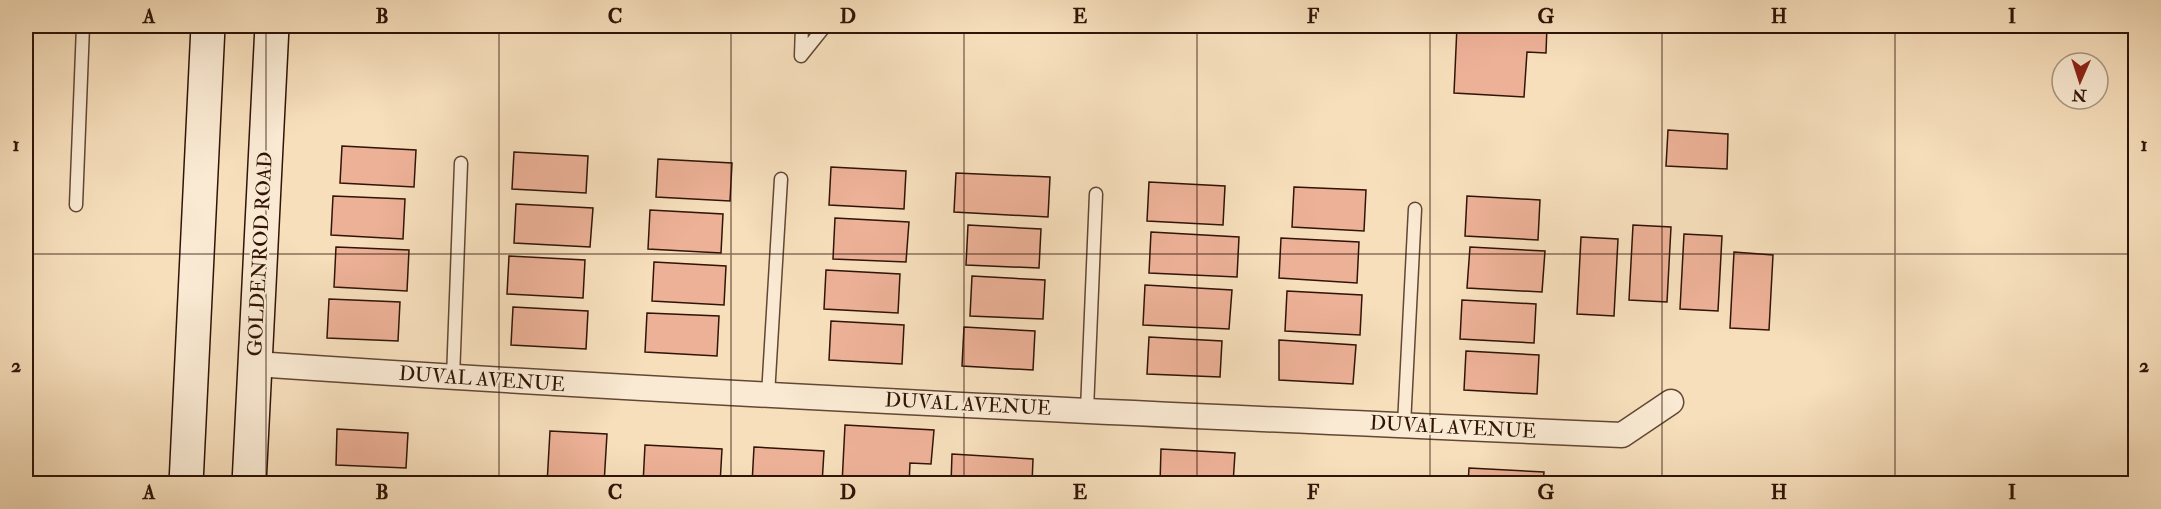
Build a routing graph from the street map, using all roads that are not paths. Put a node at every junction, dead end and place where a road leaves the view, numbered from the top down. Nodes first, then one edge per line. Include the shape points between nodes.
1 (83, 26) edge
2 (208, 26) edge
3 (272, 26) edge
4 (802, 26) edge
5 (825, 26) edge
6 (461, 163) dead end
7 (782, 179) dead end
8 (1096, 194) dead end
9 (76, 205) dead end
10 (1415, 209) dead end
11 (255, 363) junction
12 (453, 378) junction
13 (768, 395) junction
14 (1671, 402) dead end
15 (1087, 410) junction
16 (1404, 425) junction
17 (186, 483) edge
18 (249, 483) edge

1 - 9 lane
2 - 17 main road
3 - 11 main road, GOLDENROD ROAD
4 - 5 lane via 801,56
6 - 12 lane
7 - 13 lane
8 - 15 lane
10 - 16 lane
11 - 12 street, DUVAL AVENUE
11 - 18 main road, GOLDENROD ROAD
12 - 13 street, DUVAL AVENUE
13 - 15 street, DUVAL AVENUE
14 - 16 street, DUVAL AVENUE via 1622,435
15 - 16 street, DUVAL AVENUE

